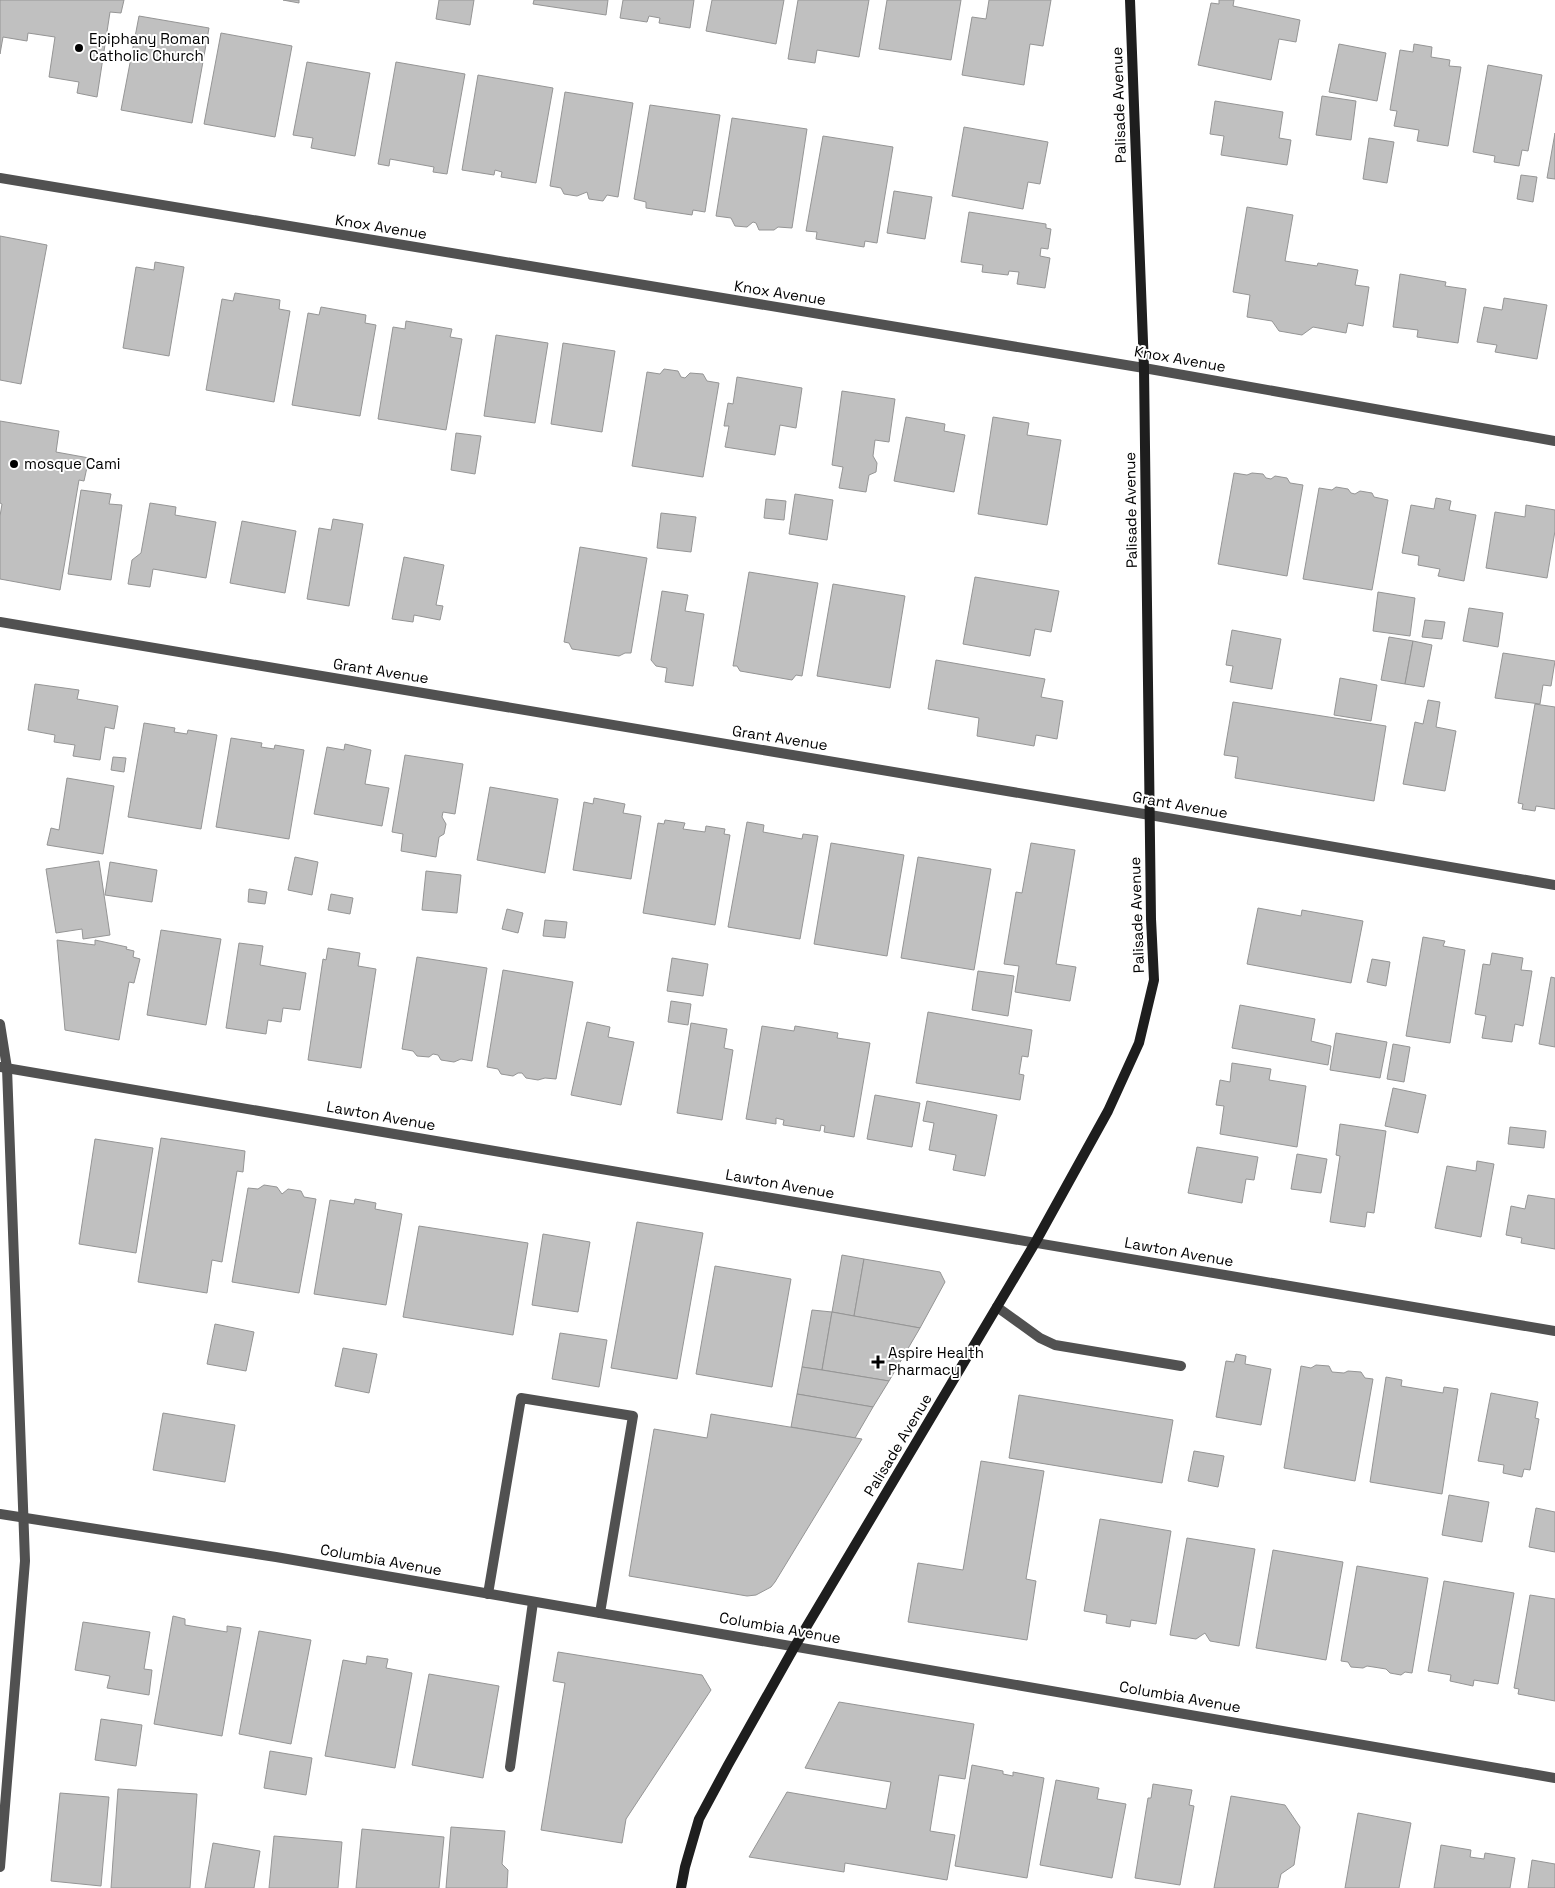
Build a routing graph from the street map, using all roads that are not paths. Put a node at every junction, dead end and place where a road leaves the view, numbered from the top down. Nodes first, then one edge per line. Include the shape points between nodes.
1 (1130, 0) edge
2 (0, 178) edge
3 (1144, 368) junction
4 (1555, 441) edge
5 (0, 622) edge
6 (1150, 815) junction
7 (1555, 885) edge
8 (0, 1024) edge
9 (3, 1067) edge
10 (1035, 1243) junction
11 (996, 1307) junction
12 (1555, 1331) edge
13 (1181, 1366) dead end
14 (0, 1514) edge
15 (23, 1518) junction
16 (488, 1594) junction
17 (533, 1602) junction
18 (600, 1612) junction
19 (795, 1646) junction
20 (510, 1767) dead end
21 (1555, 1778) edge
22 (0, 1866) edge
23 (681, 1888) edge

1 - 3 main road, Palisade Avenue
2 - 3 street, Knox Avenue
3 - 4 street, Knox Avenue
3 - 6 main road, Palisade Avenue
5 - 6 street, Grant Avenue
6 - 7 street, Grant Avenue
6 - 10 main road, Palisade Avenue via 1154,980 1139,1043 1108,1111
8 - 9 street
9 - 10 street, Lawton Avenue
9 - 15 street
10 - 11 main road, Palisade Avenue
10 - 12 street, Lawton Avenue
11 - 13 street via 1055,1345
11 - 19 main road, Palisade Avenue
14 - 15 street, Columbia Avenue
15 - 16 street, Columbia Avenue
15 - 22 street via 25,1560
16 - 17 street, Columbia Avenue
16 - 18 street via 520,1398 633,1416
17 - 18 street, Columbia Avenue
17 - 20 street
18 - 19 street, Columbia Avenue
19 - 21 street, Columbia Avenue
19 - 23 main road, Palisade Avenue via 699,1819

